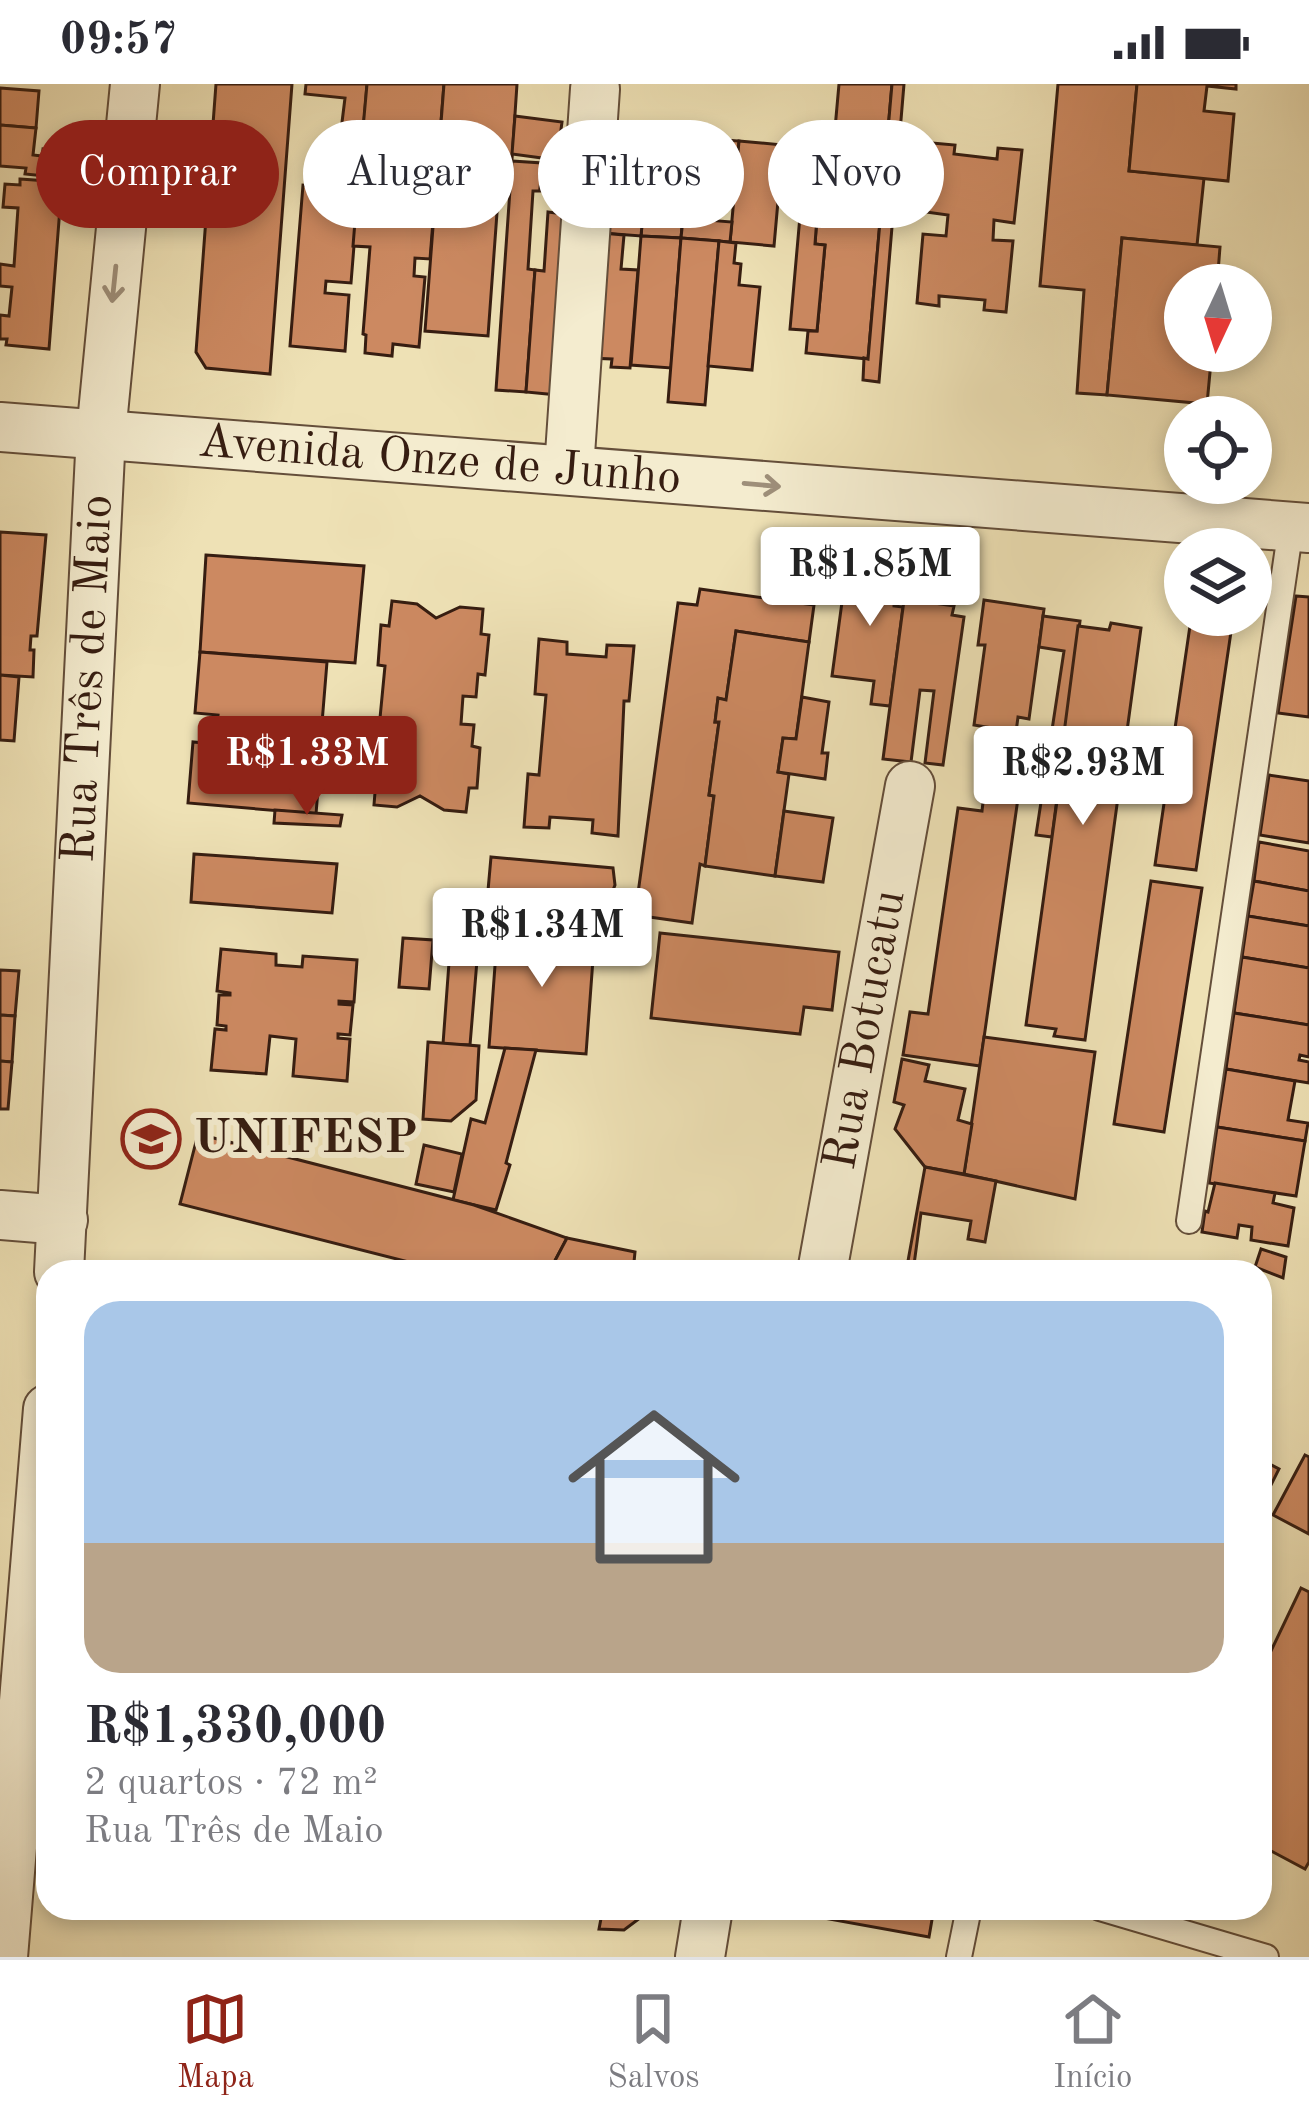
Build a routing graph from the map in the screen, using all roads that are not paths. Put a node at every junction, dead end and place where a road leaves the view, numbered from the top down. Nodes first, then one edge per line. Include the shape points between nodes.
1 (135, 84) edge
2 (595, 89) dead end
3 (0, 427) edge
4 (101, 434) junction
5 (568, 470) junction
6 (1304, 526) edge
7 (910, 786) dead end
8 (0, 1215) edge
9 (64, 1220) junction
10 (1190, 1221) dead end
11 (60, 1260) edge
12 (824, 1260) edge
13 (36, 1554) edge
14 (706, 1920) edge
15 (966, 1920) edge
16 (1141, 1920) edge
17 (3, 1957) edge
18 (700, 1957) edge
19 (958, 1957) edge
20 (1266, 1957) edge

1 -> 4 street, Rua Três de Maio
2 - 5 street
3 - 4 street, Avenida Onze de Junho
4 - 5 street, Avenida Onze de Junho
4 - 9 street, Rua Três de Maio
5 -> 6 street, Avenida Onze de Junho
6 - 10 lane
7 - 12 street, Rua Botucatu
8 - 9 street
9 - 11 street, Rua Três de Maio
13 - 17 street
14 - 18 street
15 - 19 lane
16 - 20 lane

